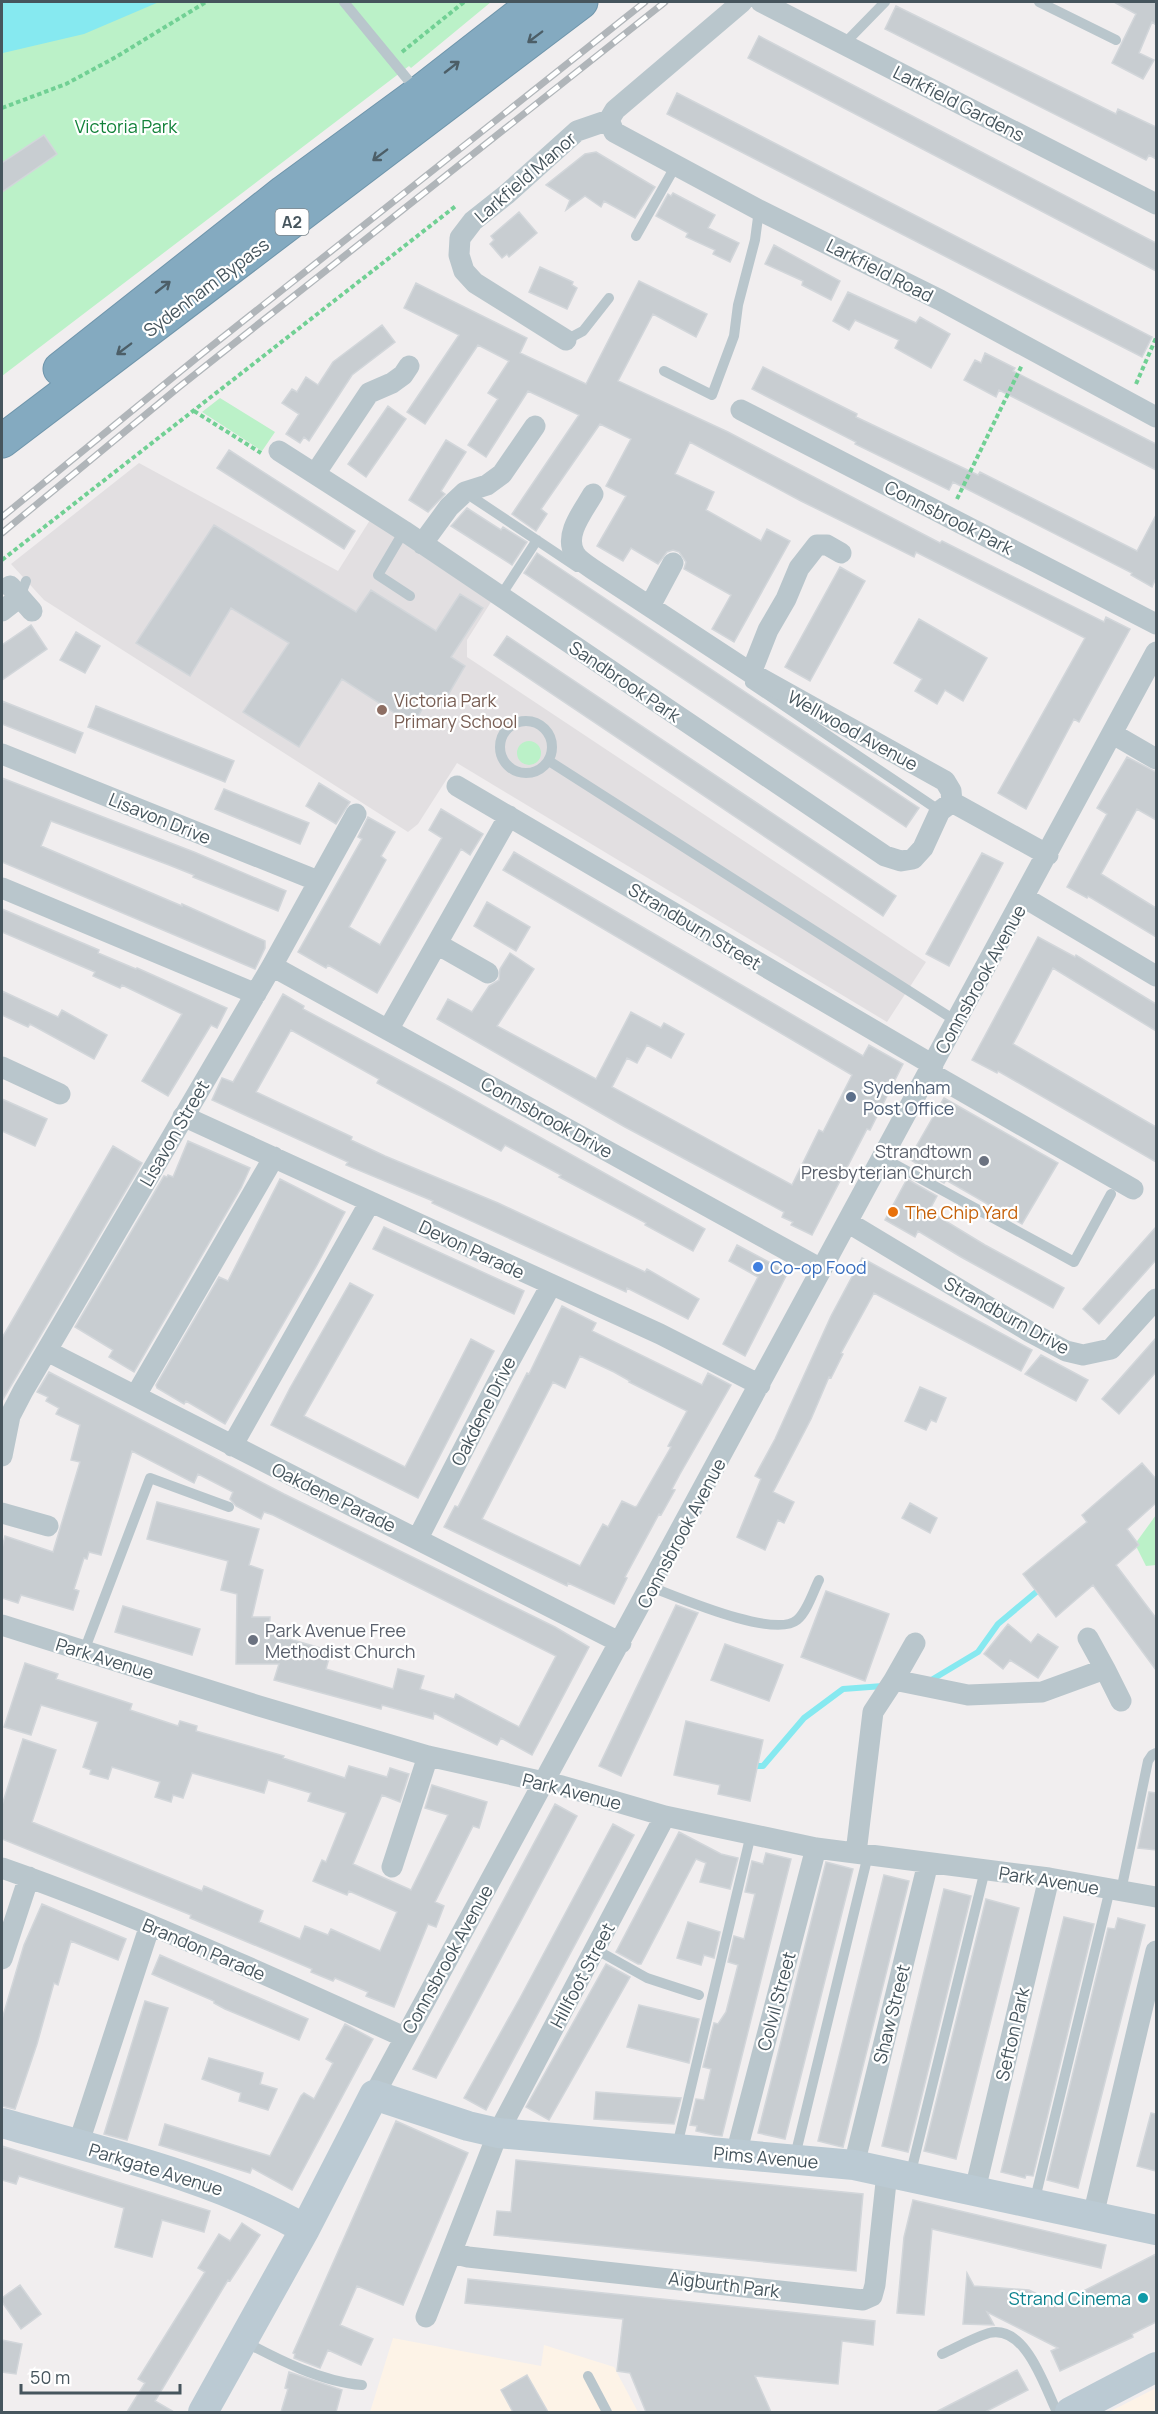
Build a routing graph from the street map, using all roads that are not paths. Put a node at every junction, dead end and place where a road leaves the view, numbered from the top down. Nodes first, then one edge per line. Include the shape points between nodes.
1 (344, 2) edge
2 (536, 2) edge
3 (581, 2) edge
4 (742, 2) edge
5 (761, 2) edge
6 (885, 2) edge
7 (1039, 2) edge
8 (1116, 40) dead end
9 (844, 44) junction
10 (419, 93) junction
11 (609, 120) junction
12 (676, 165) junction
13 (1156, 204) edge
14 (759, 210) junction
15 (636, 236) dead end
16 (609, 298) dead end
17 (566, 340) joint
18 (409, 366) dead end
19 (664, 371) dead end
20 (741, 410) dead end
21 (2, 415) edge
22 (1156, 417) edge
23 (535, 426) dead end
24 (2, 441) edge
25 (279, 451) road end
26 (315, 474) junction
27 (465, 492) junction
28 (593, 494) dead end
29 (404, 531) junction
30 (537, 540) junction
31 (422, 544) junction
32 (841, 553) dead end
33 (673, 563) dead end
34 (22, 594) dead end
35 (410, 596) dead end
36 (500, 597) junction
37 (650, 606) junction
38 (2, 611) edge
39 (1156, 624) edge
40 (1156, 652) edge
41 (751, 673) junction
42 (1113, 734) junction
43 (2, 754) edge
44 (1156, 759) edge
45 (549, 761) junction
46 (458, 786) dead end
47 (946, 806) junction
48 (356, 814) dead end
49 (509, 816) junction
50 (1048, 855) junction
51 (318, 881) junction
52 (2, 888) edge
53 (1025, 898) junction
54 (437, 944) junction
55 (273, 966) junction
56 (488, 973) dead end
57 (1156, 976) edge
58 (256, 994) junction
59 (956, 1021) junction
60 (388, 1030) junction
61 (2, 1067) edge
62 (931, 1069) junction
63 (60, 1094) dead end
64 (183, 1116) junction
65 (274, 1157) junction
66 (883, 1158) junction
67 (1133, 1189) dead end
68 (1111, 1194) dead end
69 (370, 1202) junction
70 (849, 1223) junction
71 (821, 1269) junction
72 (551, 1285) junction
73 (1156, 1299) edge
74 (47, 1351) junction
75 (760, 1385) junction
76 (136, 1395) junction
77 (6, 1414) edge
78 (232, 1446) junction
79 (2, 1456) edge
80 (229, 1508) dead end
81 (2, 1513) edge
82 (48, 1526) dead end
83 (418, 1538) junction
84 (819, 1580) dead end
85 (651, 1587) junction
86 (2, 1625) edge
87 (1088, 1638) dead end
88 (621, 1643) junction
89 (915, 1643) dead end
90 (84, 1651) junction
91 (1106, 1669) junction
92 (894, 1680) junction
93 (1121, 1701) dead end
94 (1156, 1753) edge
95 (428, 1756) junction
96 (543, 1782) junction
97 (665, 1816) junction
98 (751, 1834) junction
99 (816, 1848) junction
100 (862, 1854) junction
101 (928, 1863) junction
102 (392, 1867) dead end
103 (2, 1868) edge
104 (985, 1870) junction
105 (29, 1877) junction
106 (1049, 1878) junction
107 (1116, 1890) junction
108 (1156, 1897) edge
109 (150, 1925) junction
110 (595, 1949) junction
111 (1156, 1951) edge
112 (2, 1959) edge
113 (699, 1995) dead end
114 (404, 2037) junction
115 (374, 2095) junction
116 (2, 2123) edge
117 (498, 2133) junction
118 (78, 2145) junction
119 (676, 2149) junction
120 (736, 2154) junction
121 (794, 2160) junction
122 (854, 2165) junction
123 (898, 2175) junction
124 (975, 2190) junction
125 (1034, 2204) junction
126 (1092, 2216) junction
127 (304, 2229) junction
128 (1156, 2230) edge
129 (452, 2253) junction
130 (426, 2317) dead end
131 (243, 2341) junction
132 (942, 2354) dead end
133 (1156, 2367) edge
134 (588, 2376) dead end
135 (363, 2385) dead end
136 (203, 2412) edge
137 (607, 2412) edge
138 (1057, 2412) edge
139 (1070, 2412) edge

1 - 10 lane
10 -> 2 highway, Sydenham Bypass / A2
3 -> 24 highway, Sydenham Bypass / A2
4 - 11 street
5 - 9 street, Larkfield Gardens
6 - 9 lane
7 - 8 lane
9 - 13 street, Larkfield Gardens
21 -> 10 highway, Sydenham Bypass / A2 via 284,192
11 - 12 street, Larkfield Road via 614,132
11 - 17 street, Larkfield Manor via 578,131 473,221 460,238 459,255 464,271 475,283
12 - 14 street, Larkfield Road
12 - 15 lane
14 - 19 lane via 734,336 712,396
14 - 22 street, Larkfield Road via 940,300
16 - 17 lane via 583,331
18 - 26 street via 392,383 369,393
20 - 39 street, Connsbrook Park
23 - 27 street via 502,474 487,485
25 - 26 street, Sandbrook Park
26 - 29 street, Sandbrook Park
27 - 30 lane
27 - 31 street
28 - 37 street, Wellwood Avenue via 574,530 571,542 575,555
29 - 31 street, Sandbrook Park
29 - 35 lane via 378,575
30 - 36 lane
30 - 47 lane
31 - 36 street, Sandbrook Park
32 - 41 street via 827,545 817,545 799,568
33 - 37 street
34 - 38 street
36 - 47 street, Sandbrook Park via 885,856 901,861 913,859
37 - 41 street, Wellwood Avenue
40 - 42 street, Connsbrook Avenue
41 - 47 street, Wellwood Avenue via 945,781 951,791
42 - 44 street
42 - 50 street, Connsbrook Avenue
43 - 51 street, Lisavon Drive
45 - 45 lane via 527,773 510,768 501,753 502,736 514,723 523,720 539,724 546,729 553,745
45 - 59 lane
46 - 49 street, Strandburn Street
47 - 50 street
48 - 51 street, Lisavon Street
49 - 54 street
49 - 62 street, Strandburn Street
50 - 53 street, Connsbrook Avenue
51 - 55 street, Lisavon Street
52 - 58 street
53 - 57 street
53 - 59 street, Connsbrook Avenue
54 - 56 street
54 - 60 street
55 - 58 street, Lisavon Street
55 - 60 street, Connsbrook Drive
58 - 64 street, Lisavon Street
59 - 62 street, Connsbrook Avenue
60 - 71 street, Connsbrook Drive
61 - 63 street
62 - 66 street, Connsbrook Avenue
62 - 67 street, Strandburn Street
64 - 65 street, Devon Parade
64 - 74 street, Lisavon Street
65 - 69 street, Devon Parade
65 - 76 street
66 - 68 lane via 1074,1263
66 - 70 street, Connsbrook Avenue
69 - 72 street, Devon Parade
69 - 78 street
70 - 71 street, Connsbrook Avenue
70 - 73 street, Strandburn Drive via 1066,1351 1083,1355 1111,1349
71 - 75 street, Connsbrook Avenue
72 - 75 street, Devon Parade
72 - 83 street, Oakdene Drive
74 - 76 street, Oakdene Parade
74 - 77 street, Lisavon Street
75 - 85 street, Connsbrook Avenue
76 - 78 street, Oakdene Parade
77 - 79 street, Lisavon Street
78 - 83 street, Oakdene Parade
80 - 90 lane via 150,1478
81 - 82 street
83 - 88 street, Oakdene Parade
84 - 85 lane via 799,1619 779,1625 751,1622
85 - 88 street, Connsbrook Avenue
86 - 90 street, Park Avenue
87 - 91 street
88 - 96 street, Connsbrook Avenue
89 - 92 street
90 - 95 street, Park Avenue
91 - 92 street via 1042,1692 968,1695
91 - 93 street
92 - 100 street via 873,1712
94 - 107 lane via 1148,1761
95 - 96 street, Park Avenue
95 - 102 street
96 - 97 street, Park Avenue
96 - 114 street, Connsbrook Avenue
97 - 98 street, Park Avenue
97 - 110 street, Hillfoot Street
98 - 99 street, Park Avenue
98 - 119 lane
99 - 100 street, Park Avenue
99 - 120 street, Colvil Street
100 - 101 street, Park Avenue
100 - 121 lane
101 - 104 street, Park Avenue
101 - 122 street, Shaw Street
103 - 105 street, Brandon Parade
104 - 106 street, Park Avenue
104 - 123 lane
105 - 109 street, Brandon Parade
105 - 112 street
106 - 107 street, Park Avenue
106 - 124 street, Sefton Park
107 - 108 street, Park Avenue
107 - 125 lane
109 - 114 street, Brandon Parade
109 - 118 street
110 - 113 lane via 646,1978
110 - 117 street, Hillfoot Street
111 - 126 street
114 - 115 street, Connsbrook Avenue
115 - 117 street, Pims Avenue
115 - 127 street, Connsbrook Avenue
116 - 118 street, Parkgate Avenue
117 - 119 street, Pims Avenue
117 - 129 street
118 - 127 street, Parkgate Avenue via 241,2196
119 - 120 street, Pims Avenue
120 - 121 street, Pims Avenue
121 - 122 street, Pims Avenue
122 - 123 street, Pims Avenue
123 - 124 street, Pims Avenue
123 - 129 street, Aigburth Park via 872,2296 863,2300
124 - 125 street, Pims Avenue
125 - 126 street, Pims Avenue
126 - 128 street, Pims Avenue
127 - 131 street, Connsbrook Avenue
129 - 130 street
131 - 135 lane via 291,2364 348,2384
131 - 136 street, Connsbrook Avenue
132 - 138 lane via 992,2332 1012,2336 1028,2351
133 - 139 street
134 - 137 lane

